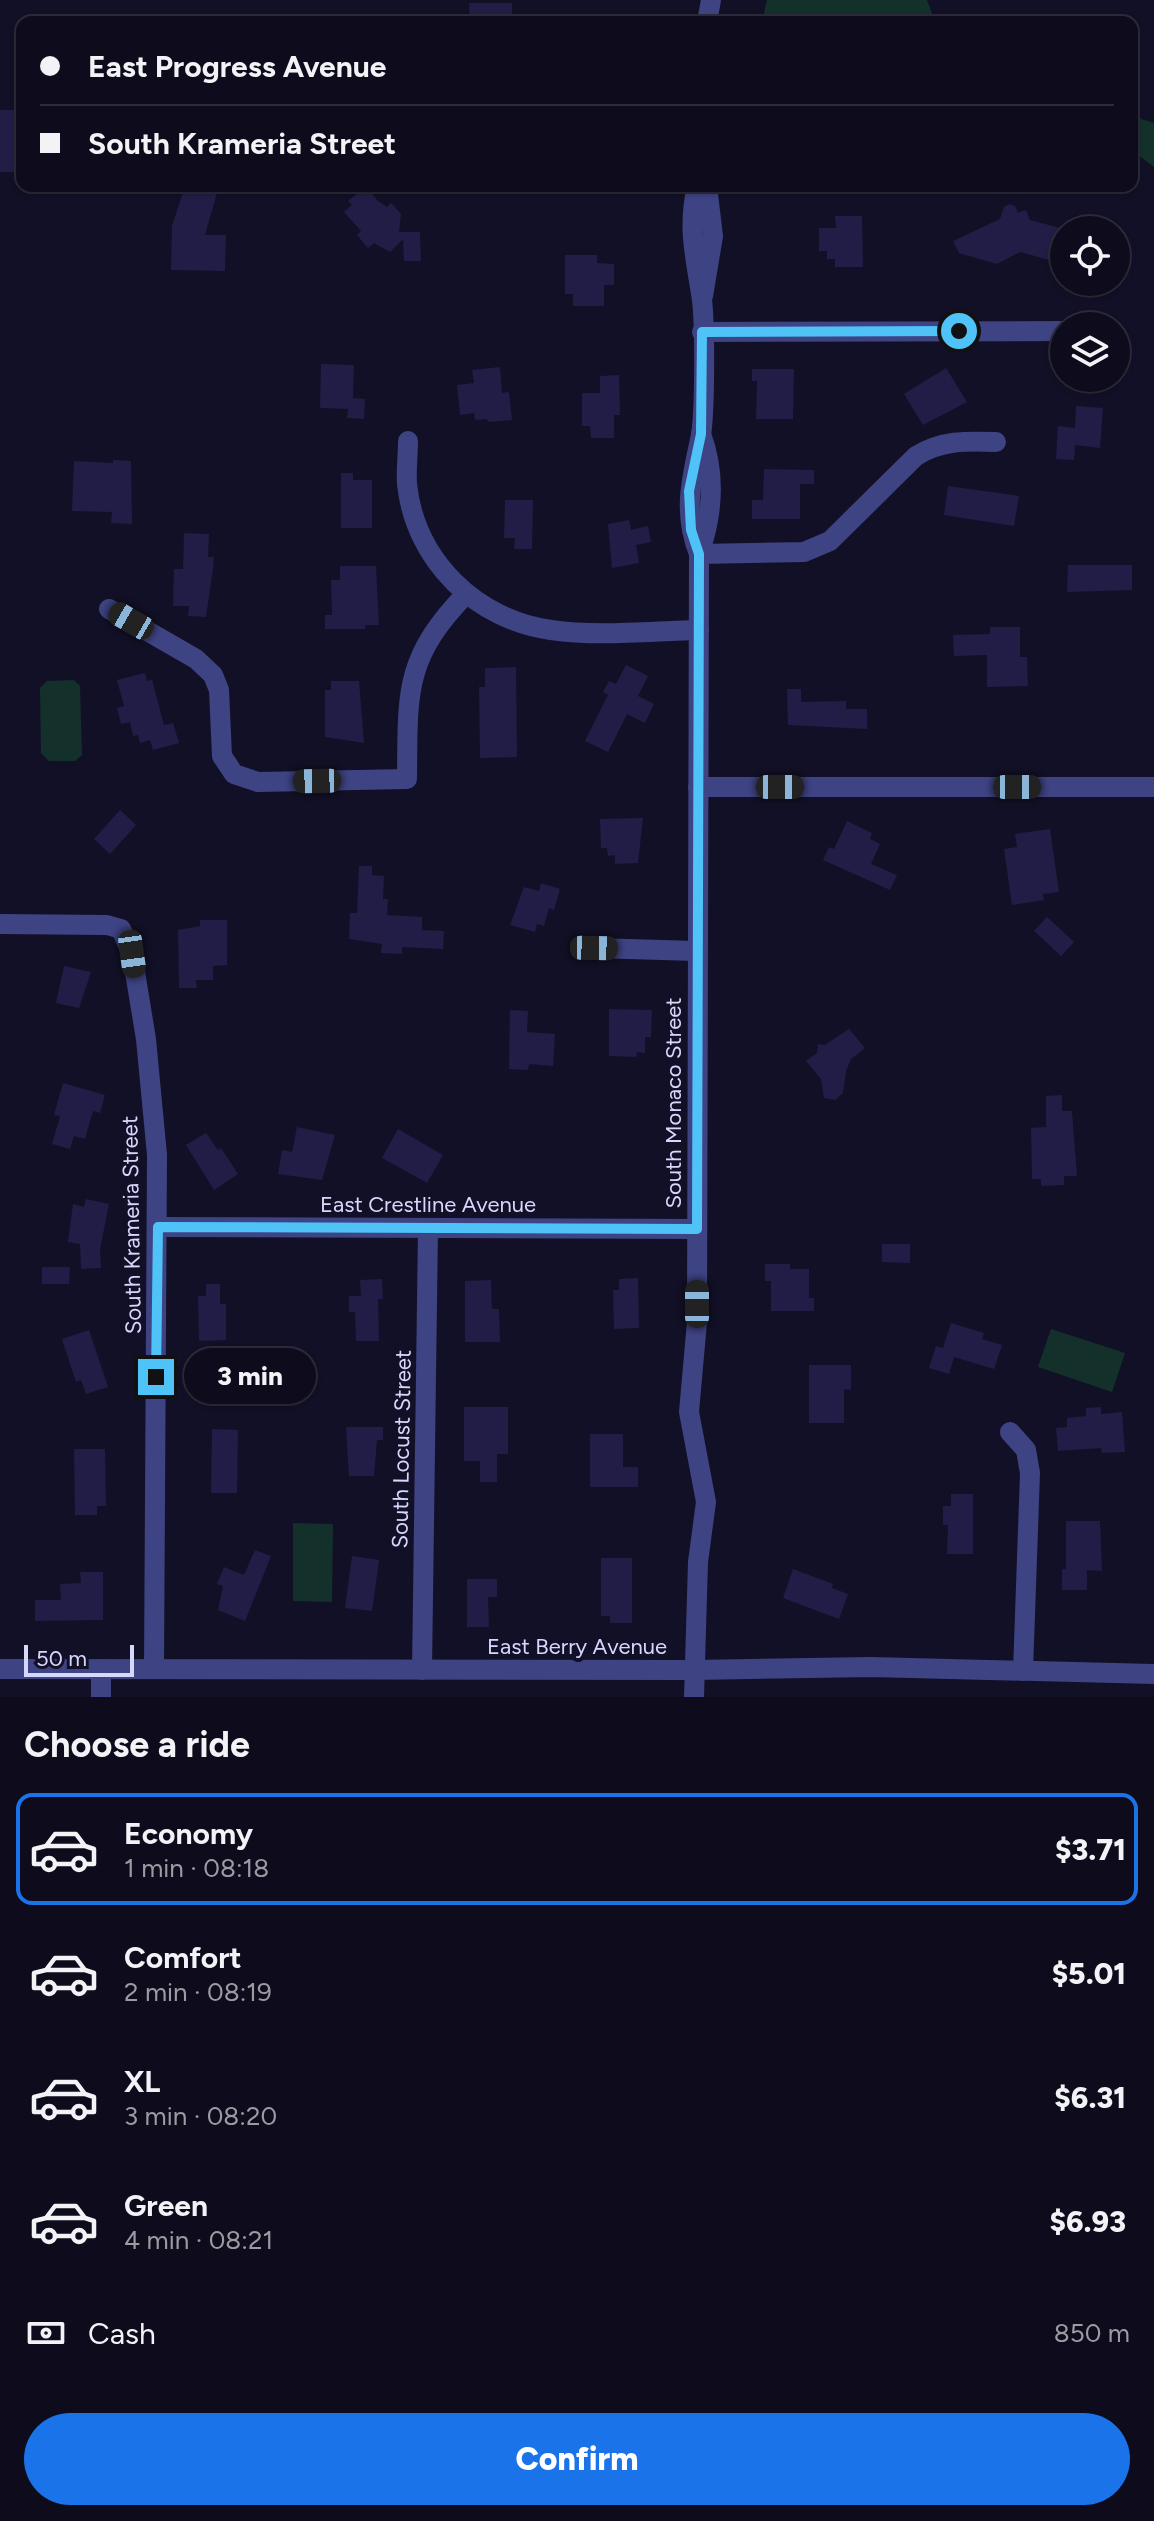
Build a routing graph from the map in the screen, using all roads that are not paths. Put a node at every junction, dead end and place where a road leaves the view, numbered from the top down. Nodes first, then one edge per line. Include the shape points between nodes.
1 (696, 192) edge
2 (708, 192) edge
3 (702, 300) junction
4 (1050, 331) edge
5 (702, 332) junction
6 (408, 441) dead end
7 (996, 442) dead end
8 (699, 554) junction
9 (466, 594) junction
10 (109, 609) dead end
11 (699, 630) junction
12 (698, 787) junction
13 (1154, 787) edge
14 (0, 924) edge
15 (594, 948) dead end
16 (696, 951) junction
17 (158, 1227) junction
18 (428, 1228) junction
19 (697, 1229) junction
20 (1010, 1432) dead end
21 (0, 1669) edge
22 (101, 1669) junction
23 (154, 1669) junction
24 (422, 1670) junction
25 (693, 1670) junction
26 (1023, 1671) junction
27 (1154, 1674) edge
28 (101, 1697) edge
29 (694, 1697) edge

1 - 3 street, South Monaco Street via 692,241
2 - 3 street, South Monaco Street via 713,236
3 - 5 street, South Monaco Street
4 - 5 street
5 - 8 street, South Monaco Street via 701,434 711,498
6 - 9 street via 407,484 416,522 430,551
7 - 8 street via 942,444 916,456 818,548
8 - 11 street, South Monaco Street
9 - 10 street via 433,632 413,674 407,779 258,782 234,774 222,756 219,690 213,675 196,659
9 - 11 street via 511,621 552,630
11 - 12 street, South Monaco Street
12 - 13 street
12 - 16 street, South Monaco Street
14 - 17 street, South Krameria Street via 94,923 121,929 132,954 151,1069
15 - 16 street
16 - 19 street, South Monaco Street
17 - 18 street, East Crestline Avenue
17 - 23 street, South Krameria Street
18 - 19 street, East Crestline Avenue
18 - 24 street, South Locust Street
19 - 25 street, South Monaco Street via 696,1349 689,1412 706,1502
20 - 26 street via 1026,1450 1030,1473
21 - 22 street, East Berry Avenue
22 - 23 street, East Berry Avenue
22 - 28 street
23 - 24 street, East Berry Avenue
24 - 25 street, East Berry Avenue
25 - 26 street, East Berry Avenue
25 - 29 street, South Monaco Street
26 - 27 street, East Berry Avenue

